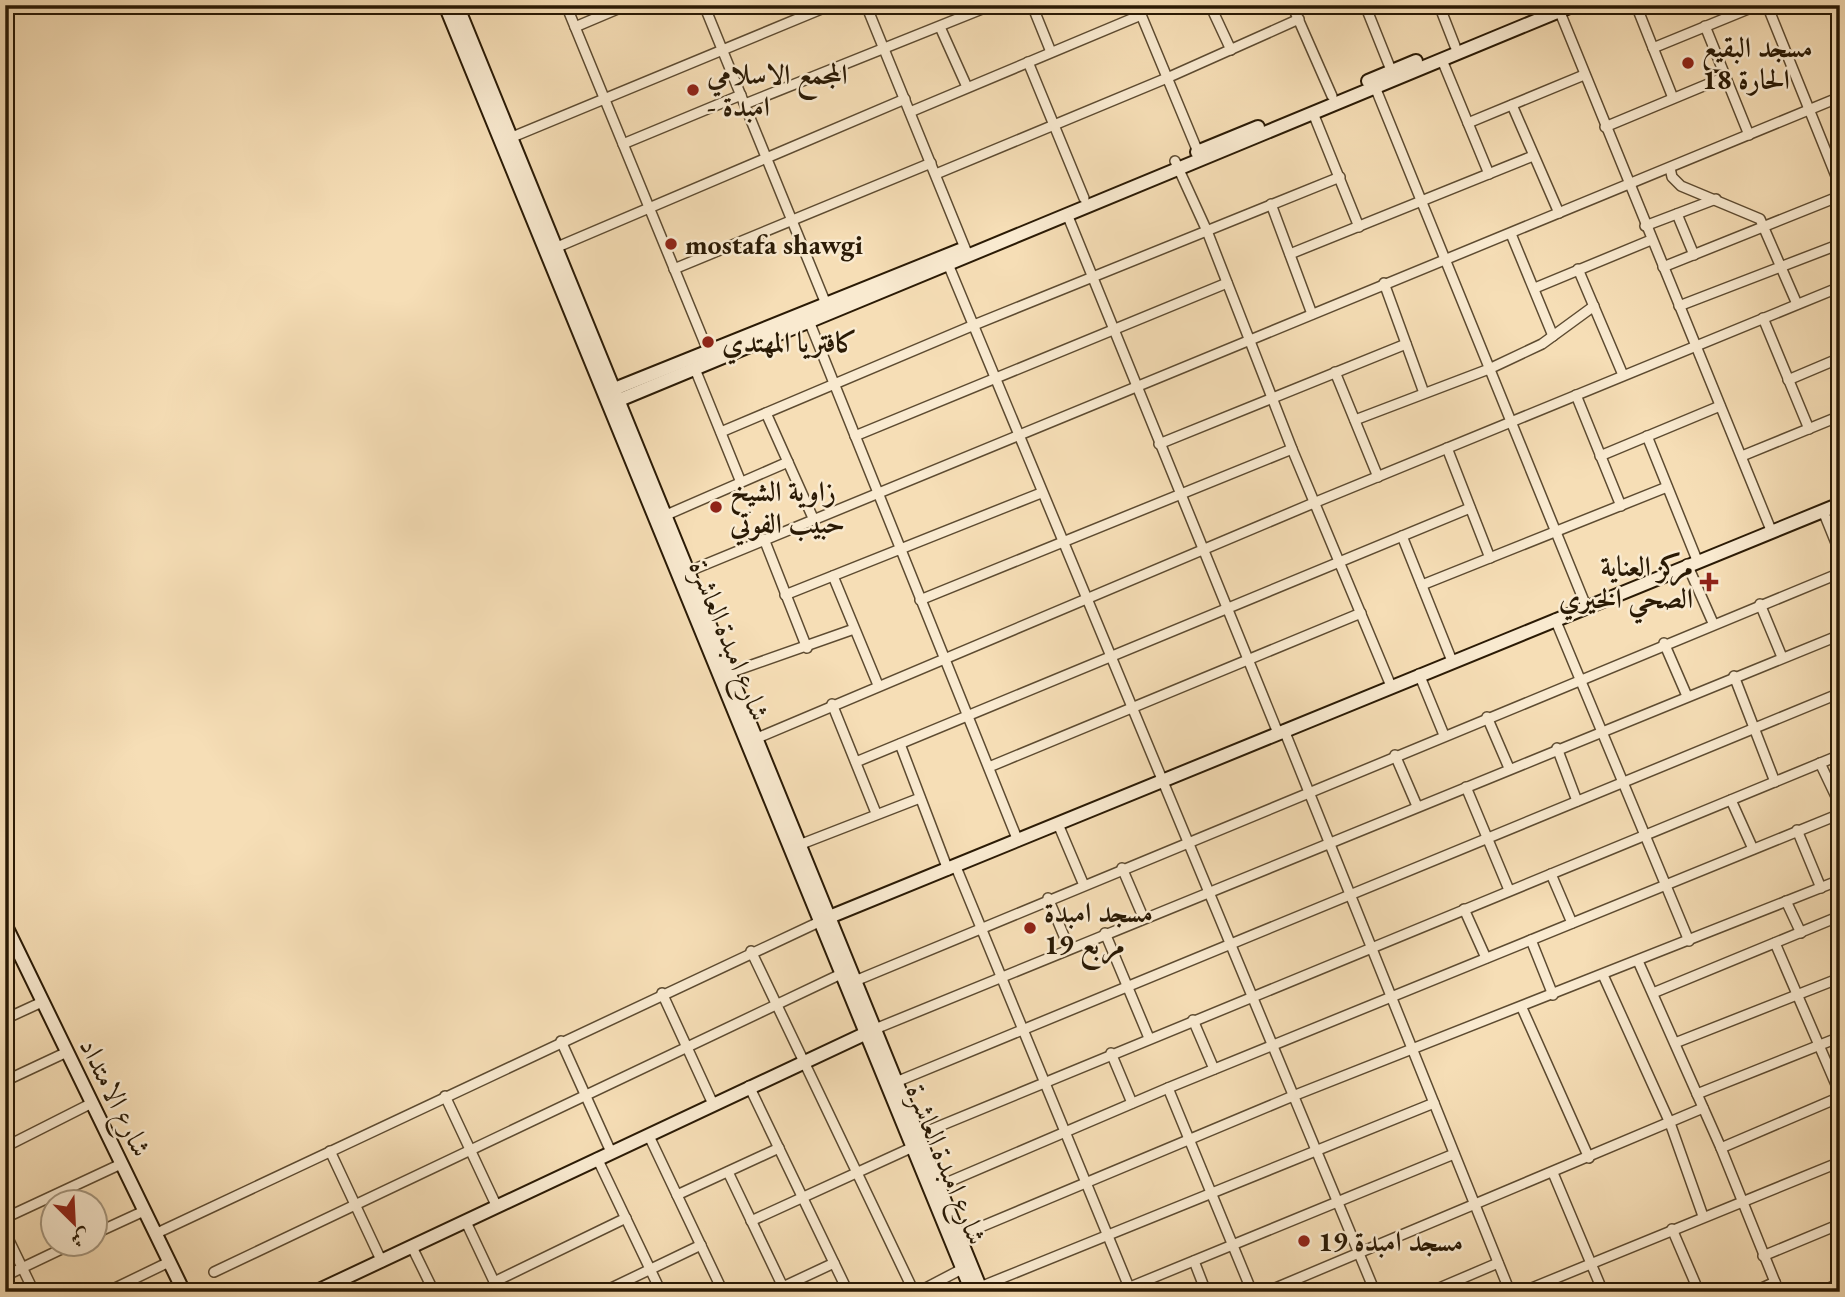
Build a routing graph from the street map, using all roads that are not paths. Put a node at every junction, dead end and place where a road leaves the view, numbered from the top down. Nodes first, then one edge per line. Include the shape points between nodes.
1 (445, 5) edge
2 (457, 5) edge
3 (566, 5) edge
4 (627, 5) edge
5 (704, 5) edge
6 (831, 5) edge
7 (866, 5) edge
8 (992, 5) edge
9 (1032, 5) edge
10 (1137, 5) edge
11 (1210, 5) edge
12 (1292, 5) edge
13 (1365, 5) edge
14 (1439, 5) edge
15 (1574, 5) edge
16 (1636, 5) edge
17 (1758, 5) edge
18 (1767, 5) edge
19 (1557, 7) edge
20 (1141, 15) junction
21 (1299, 19) junction
22 (1706, 26) junction
23 (575, 27) junction
24 (940, 27) junction
25 (1455, 46) junction
26 (885, 47) junction
27 (1653, 48) junction
28 (723, 50) junction
29 (1231, 50) junction
30 (1051, 52) junction
31 (1442, 60) junction
32 (1028, 62) junction
33 (1584, 75) junction
34 (1393, 76) junction
35 (1725, 76) junction
36 (1167, 78) junction
37 (1374, 83) junction
38 (967, 87) junction
39 (1332, 96) junction
40 (1840, 97) edge
41 (604, 99) junction
42 (743, 99) junction
43 (905, 99) junction
44 (1673, 99) junction
45 (1512, 106) junction
46 (1811, 110) junction
47 (910, 112) junction
48 (1313, 113) junction
49 (1468, 123) junction
50 (1054, 124) junction
51 (1605, 127) junction
52 (1749, 135) junction
53 (510, 138) junction
54 (623, 144) junction
55 (1198, 152) junction
56 (1533, 156) junction
57 (768, 158) junction
58 (931, 163) junction
59 (1177, 165) junction
60 (1836, 167) edge
61 (1670, 168) junction
62 (936, 174) junction
63 (1489, 174) junction
64 (1339, 177) junction
65 (1628, 183) junction
66 (1840, 186) edge
67 (1840, 195) edge
68 (1084, 198) junction
69 (1716, 199) junction
70 (1423, 201) junction
71 (1271, 204) junction
72 (649, 207) junction
73 (1559, 212) junction
74 (1067, 214) junction
75 (1677, 214) junction
76 (792, 218) junction
77 (1645, 226) junction
78 (1765, 226) junction
79 (1359, 227) junction
80 (1207, 231) junction
81 (1511, 234) junction
82 (1651, 240) junction
83 (1840, 244) edge
84 (555, 248) junction
85 (966, 252) junction
86 (1290, 254) junction
87 (1694, 255) junction
88 (1446, 260) junction
89 (948, 264) junction
90 (1782, 266) junction
91 (1663, 267) junction
92 (674, 269) junction
93 (1578, 269) junction
94 (1092, 277) junction
95 (1227, 283) junction
96 (1384, 283) junction
97 (1840, 287) edge
98 (1535, 288) junction
99 (861, 295) junction
100 (826, 304) junction
101 (1797, 304) junction
102 (1594, 306) junction
103 (1679, 306) junction
104 (1312, 314) junction
105 (1763, 318) junction
106 (809, 321) junction
107 (974, 325) junction
108 (1113, 329) junction
109 (1553, 336) junction
110 (1250, 340) junction
111 (1406, 344) junction
112 (1696, 345) junction
113 (708, 351) junction
114 (1840, 359) edge
115 (695, 369) junction
116 (1489, 369) junction
117 (1335, 372) junction
118 (1623, 375) junction
119 (995, 377) junction
120 (1788, 380) junction
121 (834, 384) junction
122 (1138, 386) junction
123 (1424, 393) junction
124 (1576, 394) junction
125 (611, 397) junction
126 (1271, 398) junction
127 (1720, 406) junction
128 (766, 413) junction
129 (1840, 416) edge
130 (1355, 420) junction
131 (1510, 422) junction
132 (1809, 429) junction
133 (721, 432) junction
134 (1018, 435) junction
135 (855, 436) junction
136 (1647, 436) junction
137 (1159, 443) junction
138 (1447, 448) junction
139 (1292, 449) junction
140 (1600, 456) junction
141 (1742, 456) junction
142 (788, 462) junction
143 (1378, 477) junction
144 (740, 480) junction
145 (1667, 487) junction
146 (877, 491) junction
147 (1180, 492) junction
148 (1041, 493) junction
149 (1316, 502) junction
150 (1840, 504) edge
151 (1621, 506) junction
152 (1470, 508) junction
153 (1823, 511) junction
154 (664, 516) junction
155 (813, 518) junction
156 (1772, 530) junction
157 (1555, 532) junction
158 (1402, 536) junction
159 (764, 539) junction
160 (1061, 541) junction
161 (899, 549) junction
162 (1205, 550) junction
163 (1840, 553) edge
164 (1490, 558) junction
165 (1339, 562) junction
166 (1692, 562) junction
167 (687, 572) junction
168 (1840, 573) edge
169 (833, 576) junction
170 (1422, 585) junction
171 (785, 595) junction
172 (920, 600) junction
173 (1086, 601) junction
174 (1760, 604) junction
175 (1586, 606) junction
176 (1227, 608) junction
177 (1361, 613) junction
178 (1555, 619) junction
179 (1713, 623) junction
180 (854, 629) junction
181 (1840, 635) edge
182 (1664, 643) junction
183 (807, 648) junction
184 (1110, 657) junction
185 (1782, 657) junction
186 (944, 658) junction
187 (1248, 660) junction
188 (1452, 661) junction
189 (729, 673) junction
190 (1419, 674) junction
191 (1734, 676) junction
192 (1580, 679) junction
193 (878, 685) junction
194 (1391, 686) junction
195 (1840, 693) edge
196 (1687, 695) junction
197 (832, 704) junction
198 (1131, 709) junction
199 (968, 715) junction
200 (1487, 717) junction
201 (1754, 729) junction
202 (1602, 731) junction
203 (1281, 732) junction
204 (1444, 735) junction
205 (755, 739) junction
206 (901, 744) junction
207 (1557, 748) junction
208 (1395, 755) junction
209 (1840, 755) edge
210 (856, 762) junction
211 (1821, 763) junction
212 (989, 767) junction
213 (1508, 768) junction
214 (1162, 782) junction
215 (1623, 782) junction
216 (1775, 782) junction
217 (1466, 787) junction
218 (1308, 791) junction
219 (920, 798) junction
220 (1731, 800) junction
221 (1577, 801) junction
222 (1840, 805) edge
223 (1417, 806) junction
224 (876, 813) junction
225 (1840, 814) edge
226 (1058, 824) junction
227 (1797, 830) junction
228 (1644, 836) junction
229 (1486, 838) junction
230 (1018, 841) junction
231 (1187, 841) junction
232 (1328, 842) junction
233 (799, 845) junction
234 (1753, 849) junction
235 (952, 868) junction
236 (1122, 868) junction
237 (1551, 874) junction
238 (1840, 880) edge
239 (1083, 883) junction
240 (1666, 885) junction
241 (1821, 888) junction
242 (1509, 890) junction
243 (1208, 892) junction
244 (1350, 894) junction
245 (1048, 898) junction
246 (1786, 901) junction
247 (1464, 909) junction
248 (1840, 916) edge
249 (1143, 917) junction
250 (824, 920) junction
251 (1572, 923) junction
252 (5, 924) edge
253 (980, 928) junction
254 (1105, 933) junction
255 (1801, 933) junction
256 (1531, 940) junction
257 (1689, 941) junction
258 (1230, 943) junction
259 (1775, 943) junction
260 (1069, 948) junction
261 (1370, 948) junction
262 (751, 951) junction
263 (10, 952) edge
264 (1486, 958) junction
265 (1637, 961) junction
266 (841, 974) junction
267 (1603, 975) junction
268 (1000, 976) junction
269 (1840, 978) edge
270 (855, 981) junction
271 (1127, 985) junction
272 (662, 993) junction
273 (1653, 993) junction
274 (1553, 995) junction
275 (1798, 996) junction
276 (1391, 997) junction
277 (1251, 998) junction
278 (41, 1002) junction
279 (777, 1004) junction
280 (1522, 1008) junction
281 (5, 1019) edge
282 (1193, 1020) junction
283 (1022, 1028) junction
284 (871, 1031) junction
285 (1840, 1037) edge
286 (1149, 1038) junction
287 (561, 1041) junction
288 (1675, 1043) junction
289 (1819, 1045) junction
290 (1272, 1046) junction
291 (687, 1047) junction
292 (67, 1052) junction
293 (1413, 1052) junction
294 (1111, 1053) junction
295 (804, 1060) junction
296 (1214, 1069) junction
297 (5, 1081) edge
298 (1044, 1081) junction
299 (896, 1082) junction
300 (749, 1086) junction
301 (1168, 1088) junction
302 (1697, 1094) junction
303 (585, 1095) junction
304 (1840, 1095) edge
305 (445, 1096) junction
306 (1293, 1096) junction
307 (1434, 1103) junction
308 (90, 1104) junction
309 (713, 1104) junction
310 (1132, 1104) junction
311 (1703, 1108) junction
312 (1670, 1123) junction
313 (1065, 1132) junction
314 (649, 1136) junction
315 (1190, 1140) junction
316 (915, 1141) junction
317 (5, 1147) edge
318 (779, 1148) junction
319 (1721, 1148) junction
320 (470, 1150) junction
321 (330, 1151) junction
322 (611, 1152) junction
323 (1317, 1152) junction
324 (1454, 1154) junction
325 (597, 1158) junction
326 (1589, 1158) junction
327 (1840, 1163) edge
328 (121, 1164) junction
329 (857, 1171) junction
330 (728, 1172) junction
331 (1553, 1173) junction
332 (1086, 1184) junction
333 (939, 1186) junction
334 (1209, 1192) junction
335 (677, 1195) junction
336 (802, 1197) junction
337 (1741, 1201) junction
338 (357, 1203) junction
339 (1338, 1203) junction
340 (1475, 1206) junction
341 (497, 1207) junction
342 (144, 1211) junction
343 (1703, 1216) junction
344 (5, 1218) edge
345 (626, 1218) junction
346 (751, 1221) junction
347 (466, 1222) junction
348 (1840, 1224) edge
349 (108, 1228) edge
350 (1672, 1229) junction
351 (5, 1232) edge
352 (155, 1234) junction
353 (1108, 1235) junction
354 (959, 1236) junction
355 (701, 1245) junction
356 (1233, 1245) junction
357 (412, 1247) junction
358 (1360, 1255) junction
359 (1763, 1256) junction
360 (43, 1258) edge
361 (1194, 1261) junction
362 (169, 1262) junction
363 (382, 1262) junction
364 (1498, 1262) junction
365 (1591, 1262) junction
366 (834, 1263) junction
367 (23, 1268) junction
368 (650, 1269) junction
369 (962, 1269) junction
370 (214, 1272) dead end
371 (5, 1276) edge
372 (494, 1282) junction
373 (1840, 1283) edge
374 (783, 1287) junction
375 (1777, 1287) edge
376 (1130, 1289) edge
377 (323, 1290) edge
378 (978, 1290) edge
379 (34, 1292) edge
380 (107, 1292) edge
381 (184, 1292) edge
382 (434, 1292) edge
383 (499, 1292) edge
384 (603, 1292) edge
385 (661, 1292) edge
386 (723, 1292) edge
387 (772, 1292) edge
388 (848, 1292) edge
389 (916, 1292) edge
390 (1118, 1292) edge
391 (1206, 1292) edge
392 (1252, 1292) edge
393 (1266, 1292) edge
394 (1375, 1292) edge
395 (1430, 1292) edge
396 (1510, 1292) edge
397 (1522, 1292) edge
398 (1603, 1292) edge
399 (1699, 1292) edge
400 (1753, 1292) edge
401 (1821, 1292) edge

1 - 125 main road, شارع امبدة العاشرة
2 - 53 main road, شارع امبدة العاشرة
3 - 23 street
4 - 23 street
5 - 28 street
6 - 28 street
7 - 26 street
8 - 24 street
9 - 30 street
10 - 20 street
11 - 29 street
12 - 21 street
13 - 34 street
14 - 25 street
15 - 19 main road
16 - 27 street
17 - 22 street
18 - 46 street
19 - 25 main road
19 - 31 main road
19 - 33 street
20 - 30 street
20 - 36 street
21 - 29 street
21 - 39 street
22 - 27 street
22 - 35 street
23 - 41 street
24 - 26 street
24 - 38 street
25 - 34 main road
26 - 42 street
26 - 43 street
27 - 44 street
28 - 41 street
28 - 42 street
29 - 36 street
30 - 32 street
31 - 34 main road
31 - 49 street
32 - 38 street
32 - 50 street
33 - 45 street
33 - 51 street
34 - 37 main road
35 - 44 street
35 - 52 street
36 - 50 street
36 - 55 street
37 - 39 main road
37 - 48 main road
37 - 70 street
38 - 47 street
39 - 55 main road
40 - 46 street
41 - 53 street
41 - 54 street
42 - 54 street
42 - 57 street
43 - 47 street
43 - 57 street
44 - 51 street
45 - 49 street
45 - 56 street
46 - 52 street
46 - 60 street
47 - 58 street
48 - 59 main road
48 - 64 street
49 - 63 street
50 - 62 street
50 - 68 street
51 - 65 street
52 - 61 street
53 - 84 main road, شارع امبدة العاشرة
54 - 72 street
55 - 59 main road
56 - 63 street
56 - 73 street
57 - 72 street
57 - 76 street
58 - 62 street
58 - 76 street
59 - 68 main road
59 - 74 main road
59 - 80 street
60 - 66 street
61 - 65 street
61 - 69 street via 1675,183
62 - 85 street
63 - 70 street
64 - 71 street
64 - 79 street
65 - 73 street
65 - 77 street
67 - 78 street
68 - 85 main road
69 - 75 street
69 - 78 street via 1756,216
70 - 79 street
70 - 88 street
71 - 80 street
71 - 86 street
72 - 84 street
72 - 92 street
73 - 81 street
74 - 85 main road
74 - 94 street
75 - 77 street
75 - 87 street
76 - 92 street
76 - 100 street
77 - 82 street
78 - 87 street
78 - 90 street
79 - 86 street
80 - 94 street
80 - 95 street
81 - 88 street
81 - 98 street
82 - 91 street
82 - 93 street
83 - 90 street
84 - 125 main road, شارع امبدة العاشرة
85 - 89 main road
85 - 99 main road
86 - 104 street
87 - 91 street
88 - 96 street
88 - 116 street
89 - 99 main road
89 - 107 street
90 - 101 street
90 - 103 street
91 - 103 street
92 - 113 street
93 - 98 street
93 - 102 street
94 - 107 street
94 - 108 street
95 - 108 street
95 - 110 street
96 - 104 street
96 - 111 street
97 - 101 street
98 - 109 street
99 - 100 main road
99 - 106 main road
100 - 113 main road
101 - 105 street
102 - 109 street
102 - 118 street
103 - 112 street
104 - 110 street
105 - 112 street
105 - 120 street
106 - 115 main road
106 - 121 street
107 - 119 street
107 - 121 street
108 - 119 street
108 - 122 street
109 - 116 street
110 - 122 street
110 - 126 street
111 - 117 street
111 - 123 street
112 - 118 street
112 - 127 street
113 - 125 main road
114 - 120 street
115 - 125 main road
115 - 133 street
116 - 123 street
116 - 131 street
117 - 126 street
117 - 130 street
118 - 124 street
119 - 134 street
119 - 135 street
120 - 132 street
121 - 128 street
121 - 135 street
122 - 134 street
122 - 137 street
123 - 130 street
124 - 131 street
124 - 140 street
125 - 154 main road, شارع امبدة العاشرة
125 - 250 main road, شارع امبدة العاشرة
126 - 137 street
126 - 139 street
127 - 136 street
127 - 141 street
128 - 133 street
128 - 142 street
129 - 132 street
130 - 143 street
131 - 138 street
131 - 157 street
132 - 141 street
133 - 144 street
134 - 146 street
134 - 148 street
135 - 146 street
136 - 140 street
136 - 145 street
137 - 147 street
138 - 143 street
138 - 152 street
139 - 147 street
139 - 149 street
140 - 151 street
141 - 156 street
142 - 144 street
142 - 155 street
143 - 149 street
144 - 154 street
145 - 151 street
145 - 166 street
146 - 155 street
146 - 161 street
147 - 160 street
147 - 162 street
148 - 160 street
148 - 161 street
149 - 162 street
149 - 165 street
150 - 153 main road
151 - 157 street
152 - 158 street
152 - 164 street
153 - 156 main road
153 - 163 street
154 - 167 main road, شارع امبدة العاشرة
155 - 159 street
156 - 166 main road
157 - 164 street
157 - 175 street
158 - 165 street
158 - 170 street
159 - 167 street
159 - 171 street
160 - 172 street
160 - 173 street
161 - 169 street
161 - 172 street
162 - 173 street
162 - 176 street
164 - 170 street
165 - 176 street
165 - 177 street
166 - 175 main road
166 - 179 street
167 - 189 main road, شارع امبدة العاشرة
168 - 174 street
169 - 171 street
169 - 180 street
170 - 188 street
171 - 183 street
172 - 186 street
173 - 184 street
173 - 186 street
174 - 179 street
174 - 185 street
175 - 178 main road
176 - 184 street
176 - 187 street
177 - 187 street
177 - 194 street
178 - 188 main road
178 - 192 street
179 - 182 street
180 - 183 street
180 - 193 street
181 - 185 street
182 - 192 street
182 - 196 street
183 - 189 street
184 - 198 street
184 - 199 street
185 - 191 street
186 - 193 street
186 - 199 street
187 - 198 street
187 - 203 street
188 - 190 main road
189 - 205 main road, شارع امبدة العاشرة
190 - 194 main road
190 - 204 street
191 - 196 street
191 - 201 street
192 - 200 street
192 - 202 street
193 - 197 street
194 - 203 main road
195 - 201 street
196 - 202 street
197 - 205 street
197 - 210 street
198 - 212 street
198 - 214 street
199 - 206 street
199 - 212 street
200 - 204 street
200 - 213 street
201 - 215 street
201 - 216 street
202 - 207 street
202 - 215 street
203 - 214 main road
203 - 218 street
204 - 208 street
205 - 233 main road, شارع امبدة العاشرة
206 - 210 street
206 - 219 street
207 - 213 street
207 - 221 street
208 - 218 street
208 - 223 street
209 - 211 street
210 - 224 street
211 - 216 street
211 - 222 street
212 - 230 street
213 - 217 street
214 - 226 main road
214 - 231 street
215 - 221 street
215 - 228 street
216 - 220 street
217 - 223 street
217 - 229 street
218 - 231 street
218 - 232 street
219 - 224 street
219 - 235 street
220 - 228 street
220 - 234 street
221 - 229 street
223 - 232 street
224 - 233 street
225 - 227 street
226 - 230 main road
226 - 239 street
227 - 234 street
227 - 241 street
228 - 237 street
228 - 240 street
229 - 242 street
229 - 244 street
230 - 235 main road
231 - 236 street
231 - 243 street
232 - 243 street
232 - 244 street
233 - 250 main road, شارع امبدة العاشرة
234 - 240 street
235 - 250 main road
235 - 253 street
236 - 239 street
236 - 249 street
237 - 242 street
237 - 251 street
238 - 241 street
239 - 245 street
240 - 251 street
240 - 257 street
241 - 246 street
242 - 247 street
243 - 249 street
243 - 258 street
244 - 258 street
244 - 261 street
245 - 253 street
245 - 260 street
246 - 255 street
246 - 257 street
247 - 261 street
247 - 264 street
248 - 255 street
249 - 254 street
250 - 262 street
250 - 266 main road, شارع امبدة العاشرة
250 - 270 main road, شارع امبدة العاشرة
251 - 256 street
252 - 263 main road, شارع الامتداد
253 - 268 street
253 - 270 street
254 - 260 street
254 - 271 street
255 - 259 street
256 - 264 street
256 - 274 street
257 - 265 street
258 - 271 street
258 - 277 street
259 - 273 street
259 - 275 street
260 - 268 street
261 - 276 street
261 - 277 street
262 - 272 street
262 - 279 street
263 - 278 main road, شارع الامتداد
264 - 276 street
265 - 267 street
265 - 273 street
266 - 279 street
266 - 284 main road, شارع امبدة العاشرة
267 - 274 street
267 - 312 street
268 - 283 street
268 - 284 street
269 - 275 street
270 - 284 main road, شارع امبدة العاشرة
271 - 283 street
271 - 286 street
272 - 287 street
272 - 291 street
273 - 288 street
274 - 280 street
275 - 288 street
275 - 289 street
276 - 290 street
276 - 293 street
277 - 282 street
277 - 290 street
278 - 281 street
278 - 292 main road, شارع الامتداد
279 - 291 street
279 - 295 street
280 - 293 street
280 - 326 street
282 - 286 street
282 - 296 street
283 - 298 street
283 - 299 street
284 - 295 main road
284 - 299 main road, شارع امبدة العاشرة
284 - 316 main road, شارع امبدة العاشرة
285 - 289 street
286 - 294 street
287 - 303 street
287 - 305 street
288 - 302 street
289 - 302 street
289 - 304 street
290 - 296 street
290 - 306 street
291 - 303 street
291 - 309 street
292 - 297 street
292 - 308 main road, شارع الامتداد
293 - 306 street
293 - 307 street
294 - 298 street
294 - 310 street
295 - 300 main road
295 - 329 street
296 - 301 street
298 - 313 street
298 - 316 street
299 - 316 main road, شارع امبدة العاشرة
300 - 309 main road
300 - 318 street
301 - 310 street
301 - 315 street
302 - 311 street
303 - 320 street
303 - 322 street
304 - 319 street
305 - 320 street
305 - 321 street
306 - 315 street
306 - 323 street
307 - 323 street
307 - 324 street
308 - 317 street
308 - 328 main road, شارع الامتداد
309 - 314 main road
310 - 313 street
311 - 312 street
311 - 319 street
312 - 326 street
312 - 343 street
313 - 332 street
313 - 333 street
314 - 322 main road
314 - 335 street
315 - 332 street
315 - 334 street
316 - 329 street
316 - 333 main road, شارع امبدة العاشرة
316 - 369 main road, شارع امبدة العاشرة
318 - 330 street
318 - 336 street
319 - 337 street
320 - 338 street
320 - 341 street
321 - 338 street
321 - 352 street
322 - 325 main road
323 - 334 street
323 - 339 street
324 - 339 street
324 - 340 street
325 - 341 main road
325 - 345 street
326 - 331 street
327 - 337 street
328 - 342 main road, شارع الامتداد
328 - 344 street
329 - 336 street
329 - 389 street
330 - 335 street
330 - 346 street
331 - 340 street
331 - 365 street
332 - 353 street
332 - 354 street
333 - 354 main road, شارع امبدة العاشرة
334 - 353 street
334 - 356 street
335 - 355 street
336 - 346 street
336 - 366 street
337 - 343 street
337 - 359 street
338 - 363 street
338 - 370 street
339 - 356 street
339 - 358 street
340 - 358 street
340 - 364 street
341 - 347 main road
342 - 349 street
342 - 352 main road, شارع الامتداد
343 - 350 street
345 - 368 street
345 - 372 street
346 - 374 street
347 - 357 main road
347 - 372 street
348 - 359 street
350 - 365 street
350 - 399 street
351 - 367 street
352 - 362 main road, شارع الامتداد
353 - 376 street
353 - 378 street
354 - 378 main road, شارع امبدة العاشرة
355 - 368 street
355 - 386 street
356 - 361 street
356 - 392 street
357 - 363 main road
357 - 382 street
358 - 393 street
358 - 394 street
359 - 375 street
360 - 367 street
361 - 376 street
361 - 391 street
362 - 380 street
362 - 381 main road, شارع الامتداد
363 - 377 main road
364 - 395 street
364 - 396 street
365 - 397 street
365 - 398 street
366 - 374 street
366 - 388 street
367 - 371 street
367 - 379 street
368 - 384 street
368 - 385 street
369 - 378 main road, شارع امبدة العاشرة
369 - 389 street
372 - 383 street
373 - 401 street
374 - 387 street
375 - 400 street
376 - 390 street

